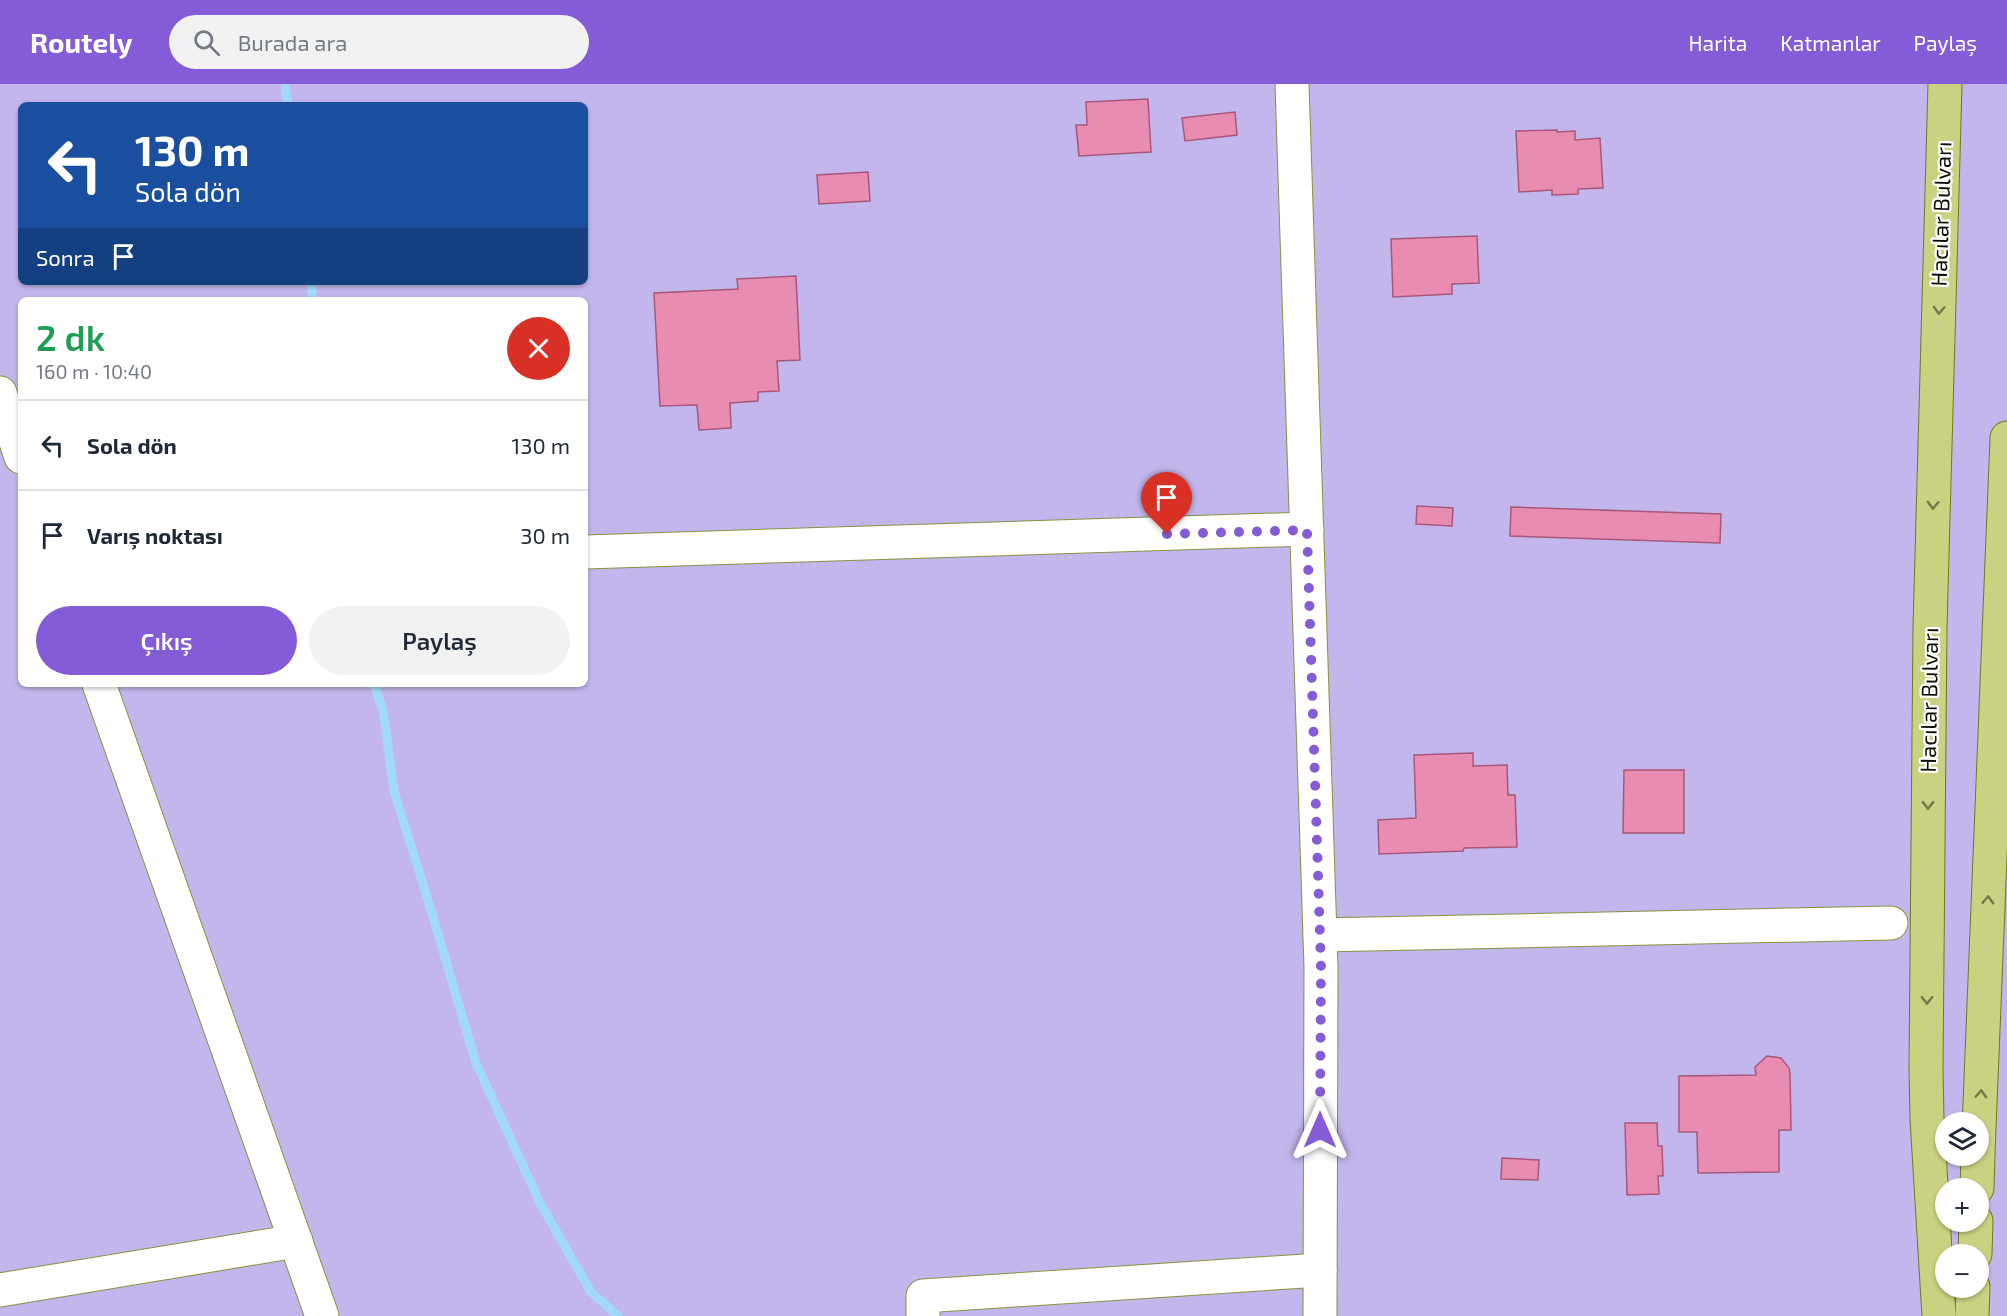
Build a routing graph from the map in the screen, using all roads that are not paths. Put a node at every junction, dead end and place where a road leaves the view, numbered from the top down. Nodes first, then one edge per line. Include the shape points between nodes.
1 (1292, 84) edge
2 (1945, 84) edge
3 (0, 393) edge
4 (2007, 438) edge
5 (18, 448) edge
6 (1307, 530) junction
7 (588, 552) edge
8 (100, 687) edge
9 (1891, 923) dead end
10 (1320, 935) junction
11 (1980, 1112) edge
12 (296, 1241) junction
13 (1320, 1270) junction
14 (0, 1290) edge
15 (1973, 1298) edge
16 (322, 1316) edge
17 (923, 1316) edge
18 (1320, 1316) edge
19 (1939, 1316) edge
20 (1972, 1316) edge

1 - 6 street
2 -> 19 main road, Hacılar Bulvarı via 1930,627 1926,1068
3 - 5 street
11 -> 4 main road
6 - 7 street
6 - 10 street
8 - 12 street
9 - 10 street
10 - 13 street
12 - 14 street
12 - 16 street
13 - 17 street via 923,1296
13 - 18 street
15 - 20 main road

